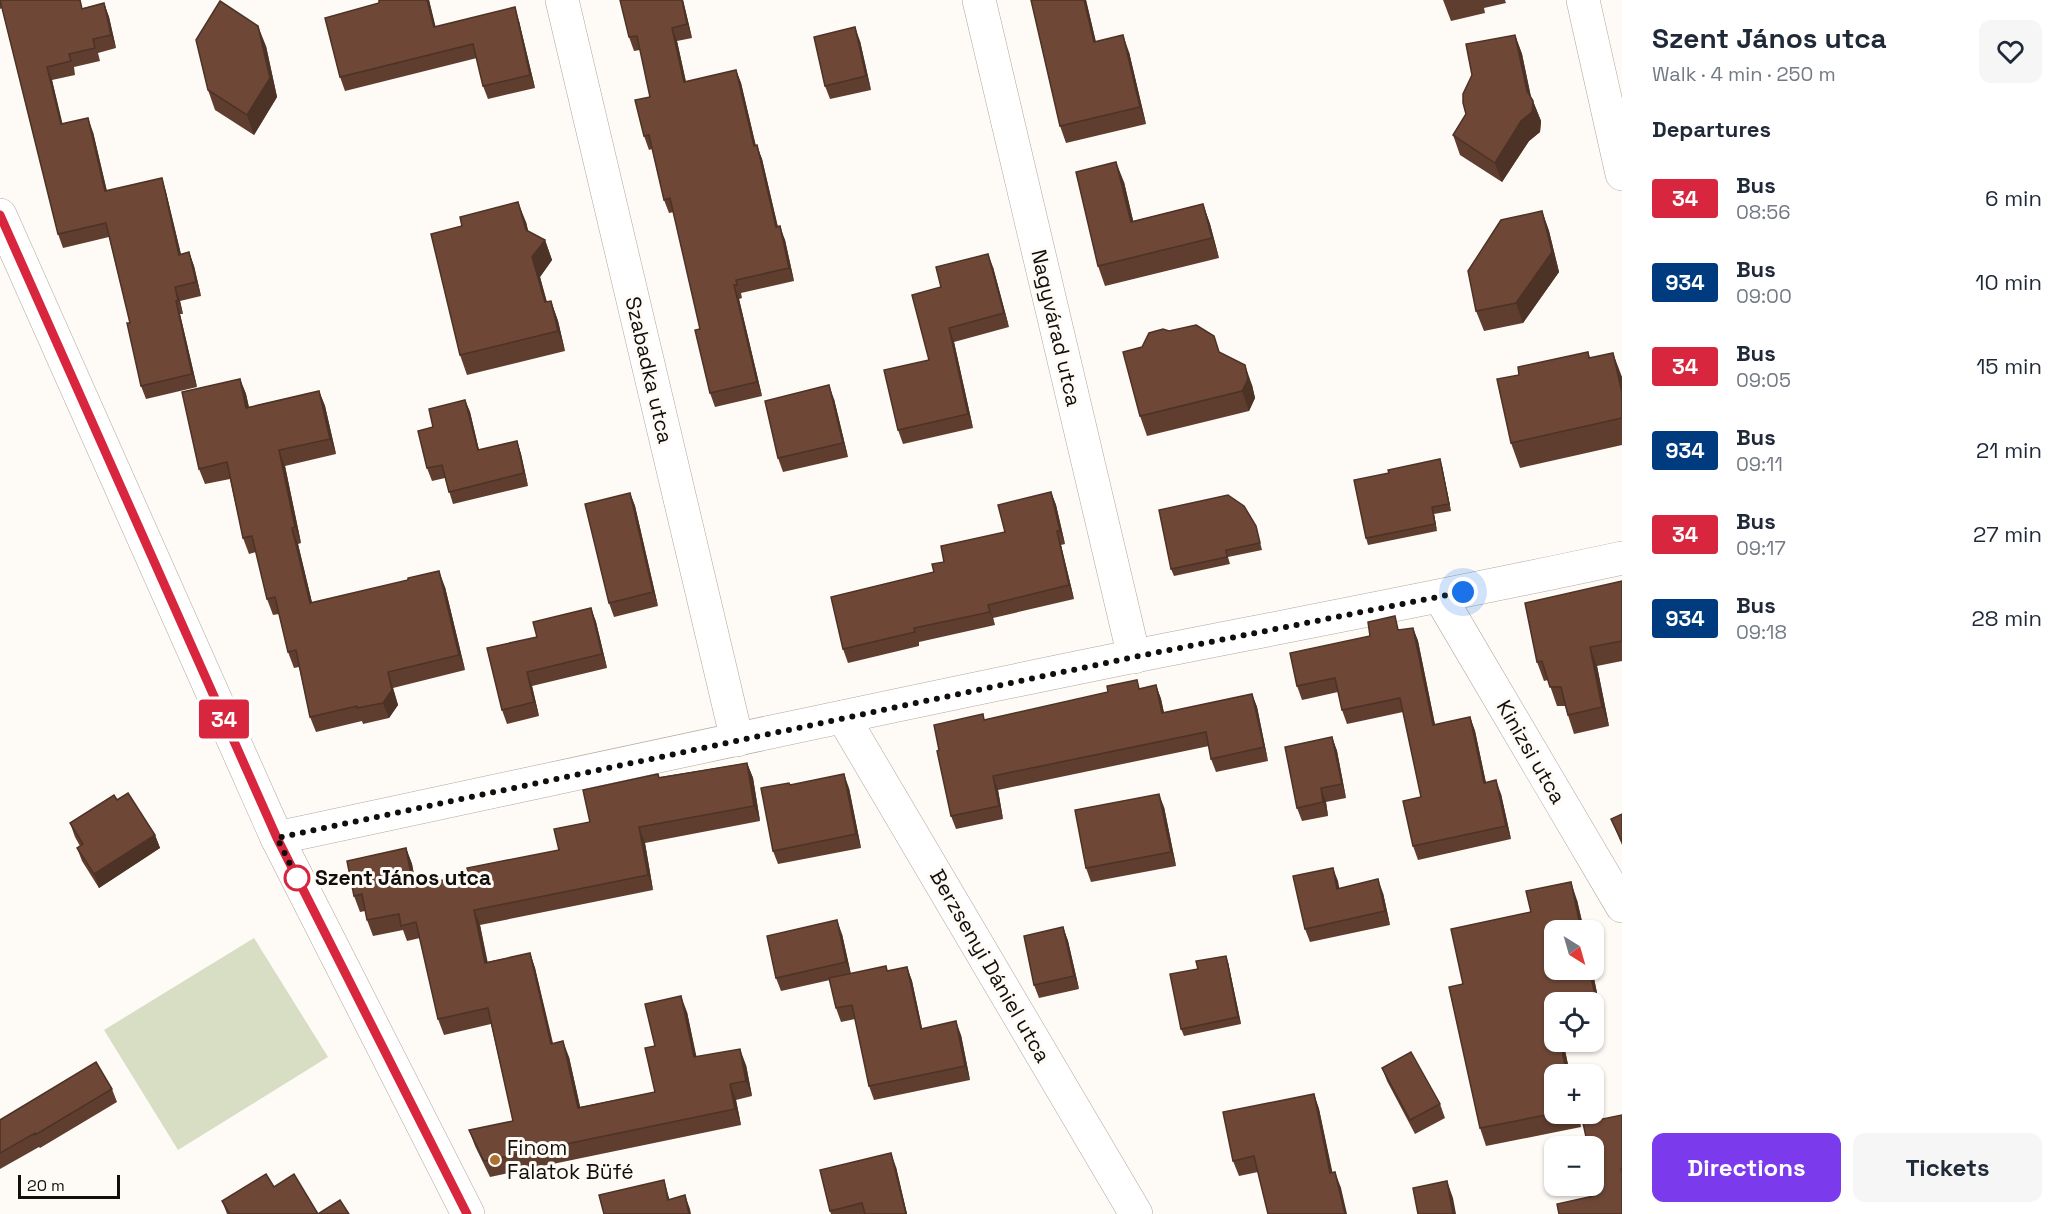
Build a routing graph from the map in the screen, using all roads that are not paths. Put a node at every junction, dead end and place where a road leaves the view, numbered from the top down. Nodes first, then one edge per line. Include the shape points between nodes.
1 (562, 0) edge
2 (978, 0) edge
3 (1583, 0) edge
4 (1622, 174) edge
5 (0, 215) edge
6 (1622, 558) edge
7 (1440, 597) junction
8 (1134, 657) junction
9 (843, 717) junction
10 (736, 740) junction
11 (277, 838) junction
12 (1622, 906) edge
13 (468, 1214) edge
14 (1136, 1214) edge

1 - 10 street, Szabadka utca
2 - 8 street, Nagyvárad utca
3 - 4 street
5 - 11 street
6 - 7 street
7 - 8 street
7 - 12 street, Kinizsi utca
8 - 9 street
9 - 10 street
9 - 14 street, Berzsenyi Dániel utca
10 - 11 street
11 - 13 street

